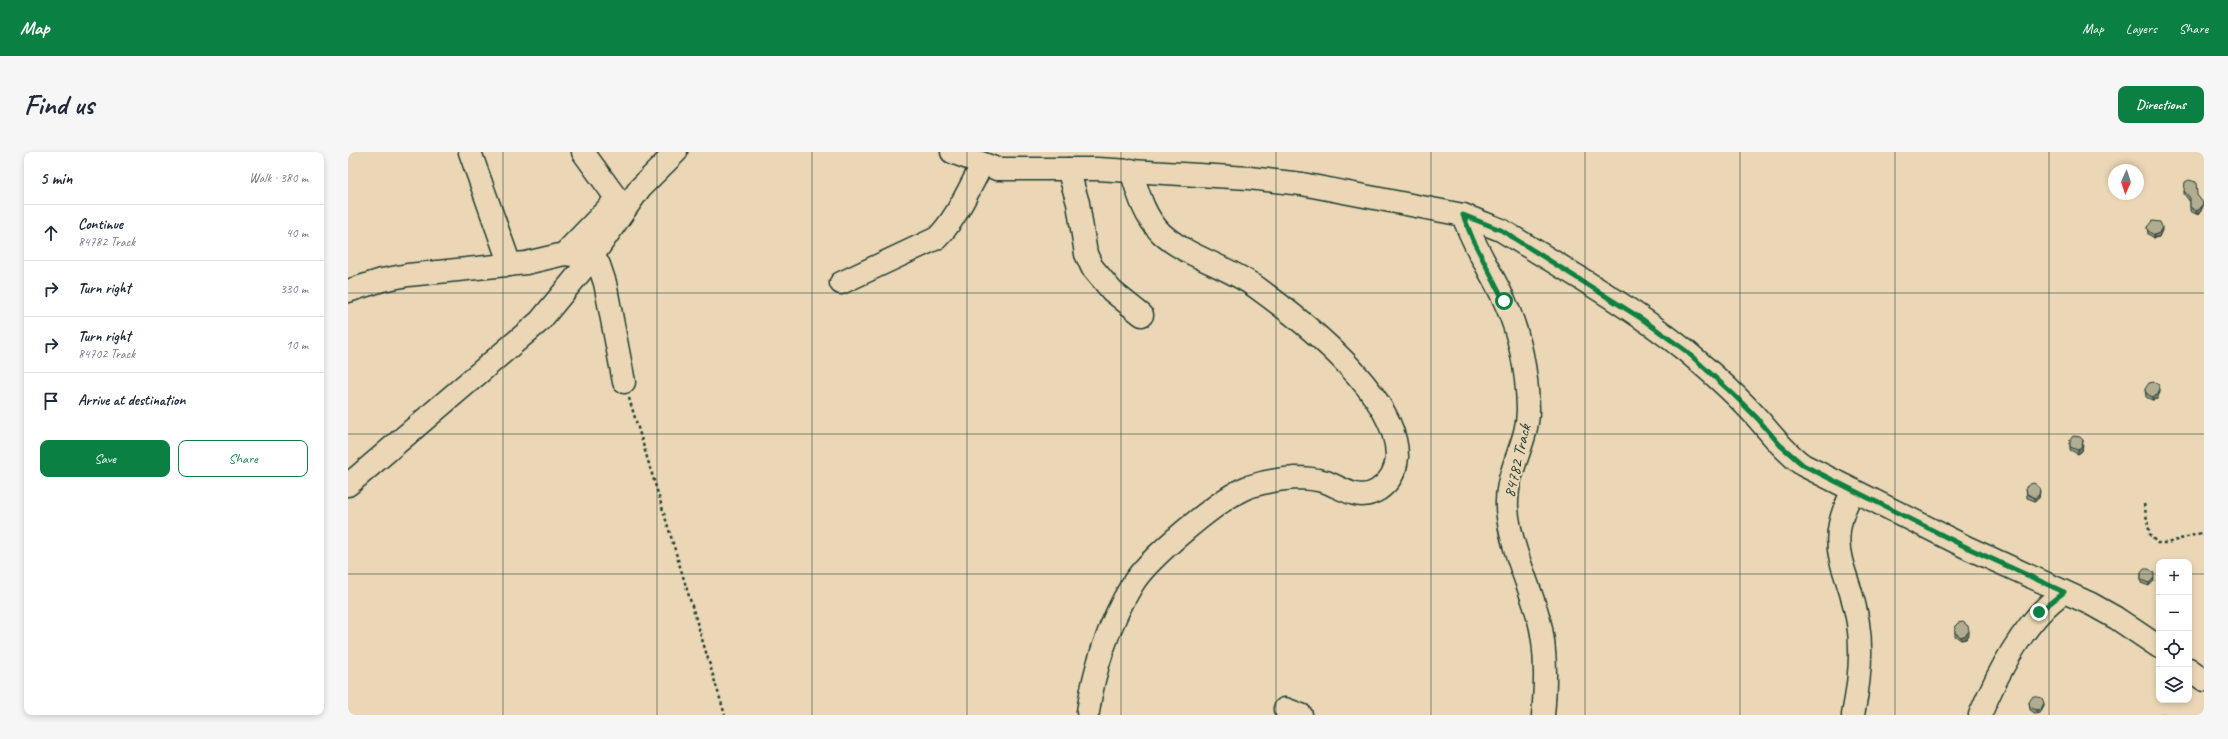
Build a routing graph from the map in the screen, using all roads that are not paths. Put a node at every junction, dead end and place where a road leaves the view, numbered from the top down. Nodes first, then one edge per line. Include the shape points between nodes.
1 (470, 152) edge
2 (583, 152) edge
3 (676, 152) edge
4 (952, 152) edge
5 (982, 164) junction
6 (1068, 169) junction
7 (1131, 170) junction
8 (622, 203) junction
9 (1463, 215) junction
10 (564, 254) junction
11 (592, 257) junction
12 (510, 265) junction
13 (841, 283) dead end
14 (348, 291) edge
15 (1142, 315) dead end
16 (624, 382) road end
17 (348, 485) edge
18 (1853, 491) junction
19 (2064, 592) junction
20 (2156, 645) edge
21 (2192, 671) edge
22 (2204, 680) edge
23 (1088, 712) dead end
24 (1543, 715) edge
25 (1853, 715) edge
26 (1980, 715) edge

1 - 12 street
2 - 8 street
3 - 8 street
4 - 5 street
5 - 6 street via 997,169
5 - 13 street via 947,228 937,238
6 - 7 street
6 - 15 street via 1078,203 1086,254 1092,268 1112,291
7 - 9 street via 1302,184
7 - 23 street via 1146,213 1162,234 1256,287 1323,341 1370,390 1390,422 1396,437 1397,464 1386,484 1367,495 1356,496 1311,479 1272,481 1248,487 1207,513 1149,562 1132,584 1096,671
8 - 10 street
8 - 11 street
9 - 18 street via 1501,230 1642,319 1686,351 1733,394 1791,456 1818,474
9 - 24 street, 84782 Track via 1512,320 1524,370 1528,410 1509,481 1507,515 1512,544 1533,600 1543,641
10 - 11 street
10 - 12 street
11 - 16 street via 599,265 605,283
11 - 17 street via 540,321
12 - 14 street via 408,275
18 - 19 street via 2009,568
18 - 25 street via 1840,517 1838,540 1843,572 1856,608 1859,625 1859,682
19 - 20 street via 2116,618
19 - 26 street via 2049,602 2029,625
21 - 22 street

